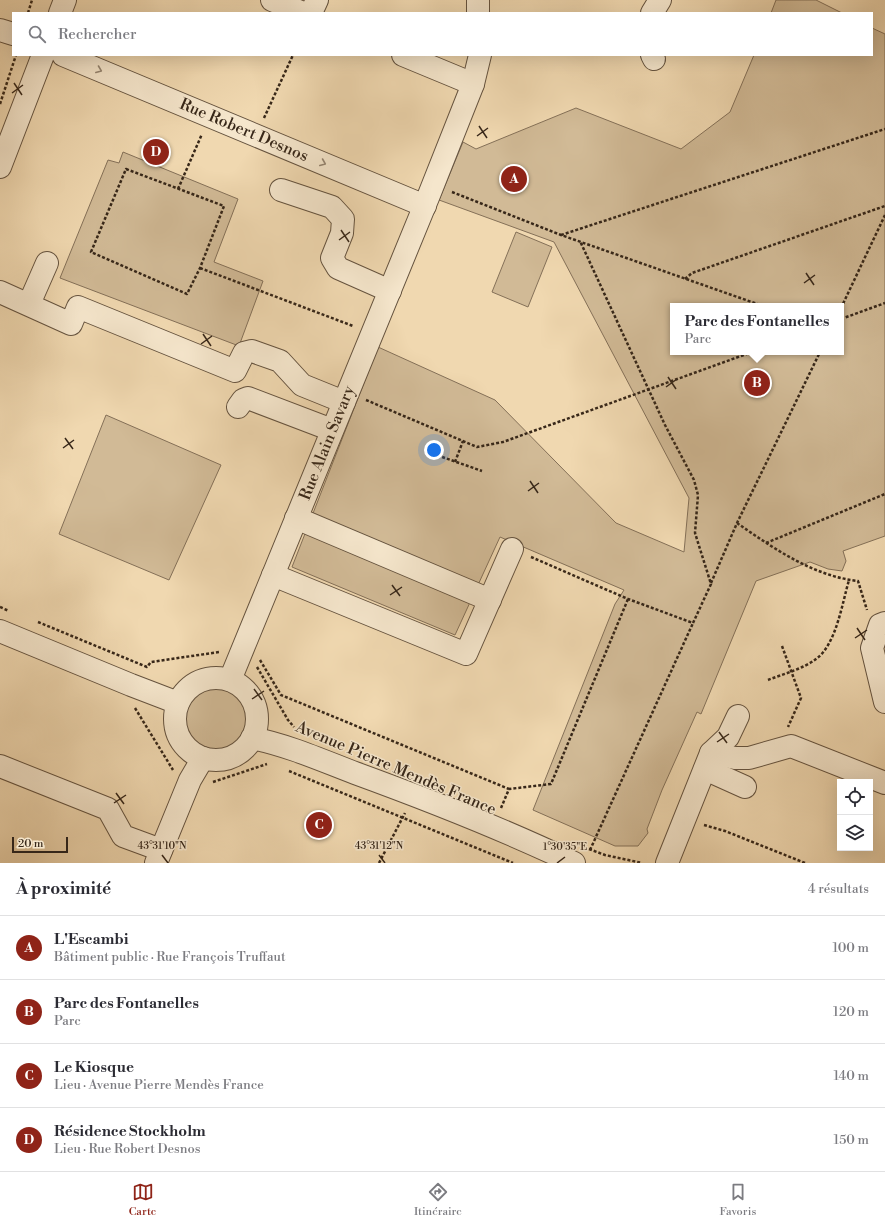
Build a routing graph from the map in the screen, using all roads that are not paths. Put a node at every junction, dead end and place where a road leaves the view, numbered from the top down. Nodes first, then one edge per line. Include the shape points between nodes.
1 (65, 0) edge
2 (272, 0) edge
3 (316, 0) edge
4 (478, 0) edge
5 (660, 0) edge
6 (60, 12) edge
7 (301, 12) edge
8 (311, 12) edge
9 (478, 12) edge
10 (653, 12) edge
11 (0, 30) edge
12 (12, 34) edge
13 (43, 56) edge
14 (65, 56) edge
15 (405, 56) edge
16 (480, 56) edge
17 (473, 84) junction
18 (0, 167) edge
19 (281, 190) dead end
20 (425, 206) junction
21 (47, 263) dead end
22 (390, 291) junction
23 (0, 292) edge
24 (29, 304) junction
25 (346, 398) junction
26 (238, 407) dead end
27 (332, 430) junction
28 (296, 518) junction
29 (512, 550) road end
30 (273, 575) junction
31 (490, 600) junction
32 (883, 624) edge
33 (0, 631) edge
34 (230, 680) junction
35 (885, 702) edge
36 (178, 703) junction
37 (738, 716) dead end
38 (252, 738) junction
39 (203, 758) junction
40 (708, 761) junction
41 (0, 766) edge
42 (885, 783) edge
43 (745, 787) dead end
44 (582, 855) edge
45 (159, 857) edge
46 (667, 863) edge

1 - 6 street
2 - 7 street
3 - 8 street
4 - 9 street
5 - 10 street
11 - 12 street
13 - 18 street
14 -> 20 street, Rue Robert Desnos
15 - 17 street
16 - 17 street, Rue Alain Savary
17 - 20 street, Rue Alain Savary
19 - 22 street via 332,207 343,219 342,233 332,258 338,268
20 - 22 street, Rue Alain Savary
21 - 24 street
22 - 25 street, Rue Alain Savary
23 - 24 street
24 - 25 street via 71,324 78,307 235,371 244,353 252,351 280,361 302,385
25 - 27 street, Rue Alain Savary
26 - 27 street via 248,398
27 - 28 street, Rue Alain Savary
28 - 30 street, Rue Alain Savary
28 - 31 street
29 - 31 street
30 - 31 street via 466,654
30 - 34 street, Rue Alain Savary
32 - 35 street via 872,648
33 - 36 street
34 - 36 street via 209,678 199,681 187,690
34 - 38 street via 248,694 254,704 256,727
36 - 39 street via 175,714 178,736 193,753
37 - 40 street via 728,737
38 - 39 street via 246,746 231,756 222,759
38 - 44 street, Avenue Pierre Mendès France via 287,748 499,828
39 - 45 street via 190,780
40 - 42 street via 749,758 791,746
40 - 43 street
40 - 46 street
41 - 45 street via 108,809 123,836

